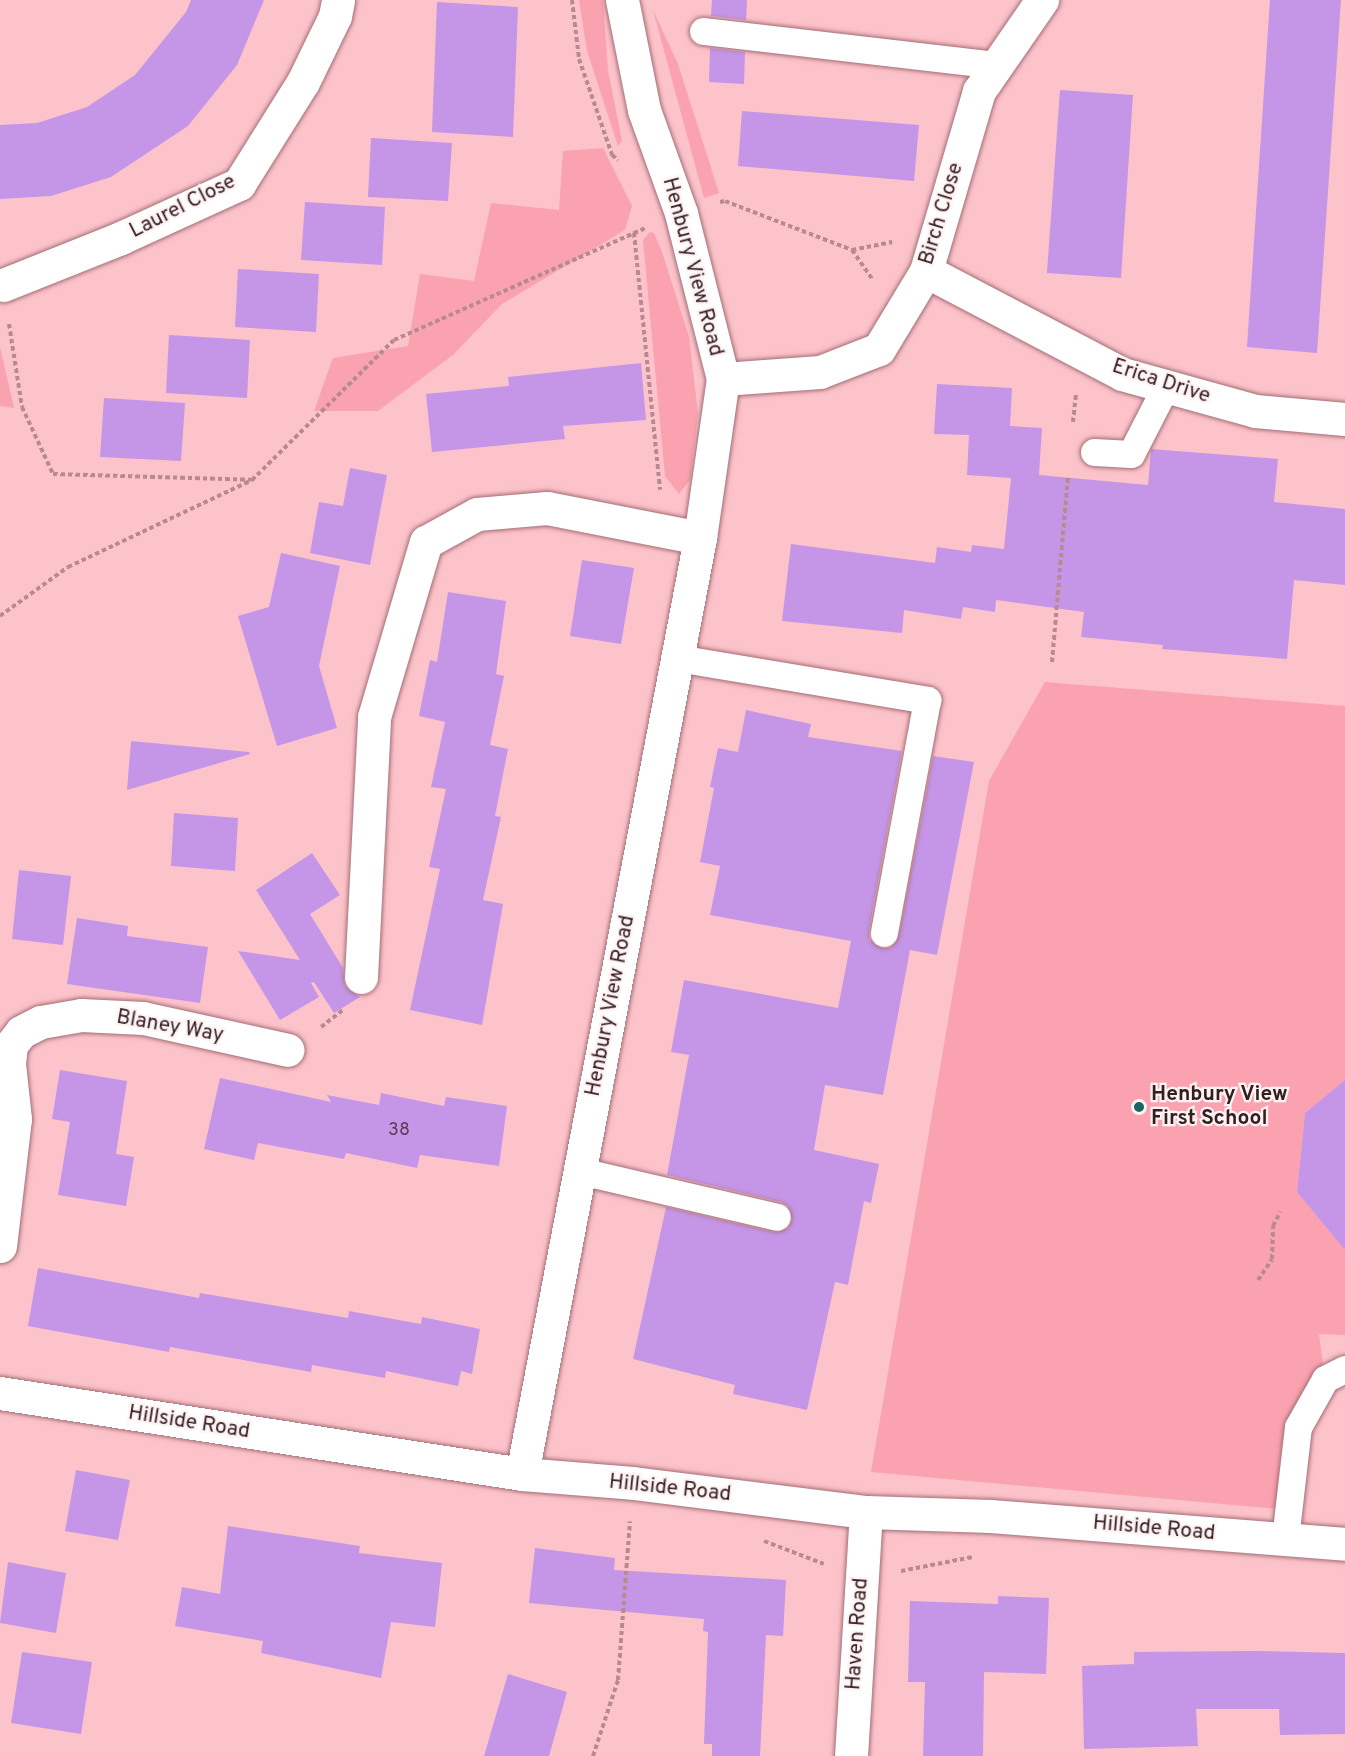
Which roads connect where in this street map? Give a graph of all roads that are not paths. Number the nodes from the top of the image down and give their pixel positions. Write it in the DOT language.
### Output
graph roads {
  1 [pos="338,0"];
  2 [pos="622,0"];
  3 [pos="1042,0"];
  4 [pos="703,31"];
  5 [pos="997,65"];
  6 [pos="926,271"];
  7 [pos="1,286"];
  8 [pos="723,379"];
  9 [pos="1166,386"];
  10 [pos="1345,419"];
  11 [pos="1094,452"];
  12 [pos="685,535"];
  13 [pos="677,657"];
  14 [pos="884,933"];
  15 [pos="362,977"];
  16 [pos="6,1039"];
  17 [pos="288,1050"];
  18 [pos="580,1171"];
  19 [pos="777,1217"];
  20 [pos="0,1246"];
  21 [pos="1345,1369"];
  22 [pos="0,1393"];
  23 [pos="522,1474"];
  24 [pos="866,1512"];
  25 [pos="1285,1539"];
  26 [pos="1345,1544"];
  27 [pos="851,1756"];
  1 -- 7 [label="street, Laurel Close"];
  2 -- 8 [label="street, Henbury View Road"];
  3 -- 5 [label="street, Birch Close"];
  4 -- 5 [label="lane"];
  5 -- 6 [label="street, Birch Close"];
  6 -- 8 [label="street, Birch Close"];
  6 -- 9 [label="street, Erica Drive"];
  8 -- 12 [label="street, Henbury View Road"];
  9 -- 10 [label="street, Erica Drive"];
  9 -- 11 [label="lane"];
  12 -- 13 [label="street, Henbury View Road"];
  12 -- 15 [label="street"];
  13 -- 14 [label="lane"];
  13 -- 18 [label="street, Henbury View Road"];
  16 -- 17 [label="street, Blaney Way"];
  16 -- 20 [label="street, Blaney Way"];
  18 -- 19 [label="lane"];
  18 -- 23 [label="street, Henbury View Road"];
  21 -- 25 [label="lane"];
  22 -- 23 [label="street, Hillside Road"];
  23 -- 24 [label="street, Hillside Road"];
  24 -- 25 [label="street, Hillside Road"];
  24 -- 27 [label="street, Haven Road"];
  25 -- 26 [label="street, Hillside Road"];
}
